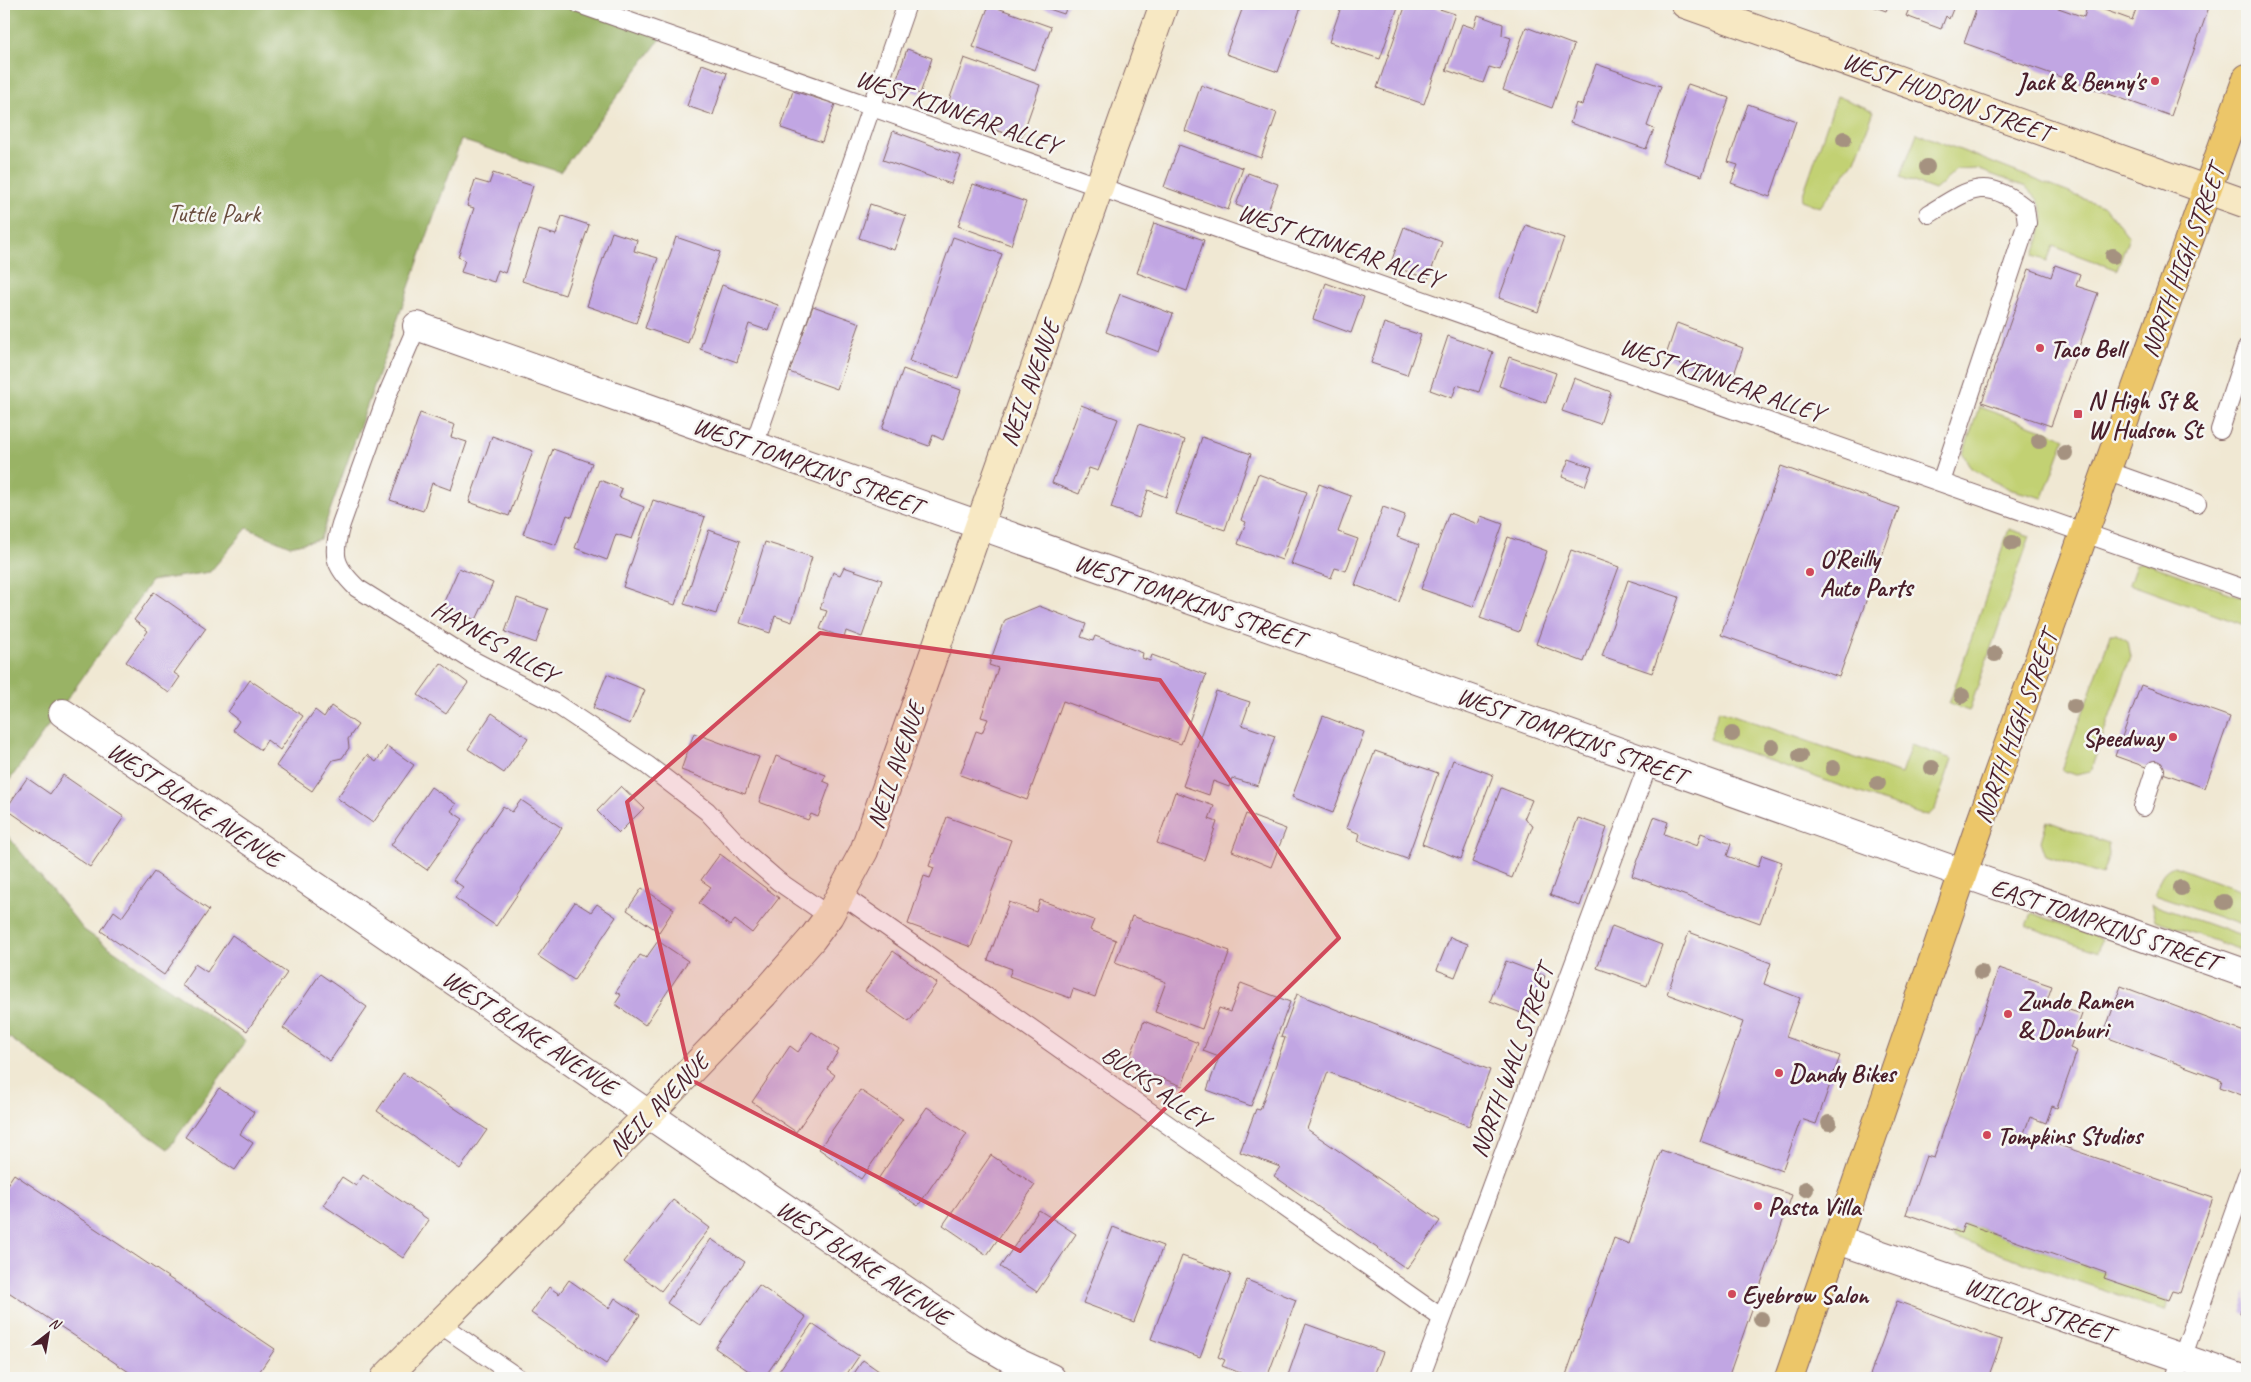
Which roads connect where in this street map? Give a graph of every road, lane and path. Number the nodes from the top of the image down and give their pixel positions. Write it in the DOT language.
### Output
graph roads {
  1 [pos="579,4"];
  2 [pos="907,4"];
  3 [pos="1164,4"];
  4 [pos="1685,4"];
  5 [pos="2247,78"];
  6 [pos="871,107"];
  7 [pos="1099,187"];
  8 [pos="2208,189"];
  9 [pos="2247,204"];
  10 [pos="1929,214"];
  11 [pos="417,326"];
  12 [pos="2247,348"];
  13 [pos="2247,374"];
  14 [pos="2232,394"];
  15 [pos="2220,430"];
  16 [pos="754,446"];
  17 [pos="2107,471"];
  18 [pos="1941,482"];
  19 [pos="2197,503"];
  20 [pos="979,526"];
  21 [pos="2086,533"];
  22 [pos="2247,590"];
  23 [pos="62,713"];
  24 [pos="1648,762"];
  25 [pos="2156,770"];
  26 [pos="2143,807"];
  27 [pos="1963,874"];
  28 [pos="835,906"];
  29 [pos="2247,974"];
  30 [pos="649,1114"];
  31 [pos="2247,1175"];
  32 [pos="1838,1240"];
  33 [pos="1442,1318"];
  34 [pos="440,1324"];
  35 [pos="2179,1368"];
  36 [pos="384,1378"];
  37 [pos="518,1378"];
  38 [pos="1051,1378"];
  39 [pos="1420,1378"];
  40 [pos="1789,1378"];
  41 [pos="2240,1378"];
  1 -- 6 [label="lane, WEST KINNEAR ALLEY"];
  2 -- 6 [label="lane"];
  3 -- 7 [label="street, NEIL AVENUE"];
  4 -- 8 [label="street, WEST HUDSON STREET"];
  5 -- 8 [label="main road, NORTH HIGH STREET"];
  6 -- 7 [label="lane, WEST KINNEAR ALLEY"];
  6 -- 16 [label="lane"];
  7 -- 18 [label="lane, WEST KINNEAR ALLEY"];
  7 -- 20 [label="street, NEIL AVENUE"];
  8 -- 9 [label="street, WEST HUDSON STREET"];
  8 -- 17 [label="main road, NORTH HIGH STREET"];
  10 -- 18 [label="lane"];
  11 -- 16 [label="street, WEST TOMPKINS STREET"];
  11 -- 28 [label="lane, HAYNES ALLEY"];
  12 -- 14 [label="lane"];
  13 -- 14 [label="lane"];
  14 -- 15 [label="lane"];
  16 -- 20 [label="street, WEST TOMPKINS STREET"];
  17 -- 19 [label="lane"];
  17 -- 21 [label="main road, NORTH HIGH STREET"];
  18 -- 21 [label="lane, WEST KINNEAR ALLEY"];
  20 -- 24 [label="street, WEST TOMPKINS STREET"];
  20 -- 28 [label="street, NEIL AVENUE"];
  21 -- 22 [label="lane, WEST KINNEAR ALLEY"];
  21 -- 27 [label="main road, NORTH HIGH STREET"];
  23 -- 30 [label="street, WEST BLAKE AVENUE"];
  24 -- 27 [label="street, WEST TOMPKINS STREET"];
  24 -- 33 [label="lane, NORTH WALL STREET"];
  25 -- 26 [label="lane"];
  27 -- 29 [label="street, EAST TOMPKINS STREET"];
  27 -- 32 [label="main road, NORTH HIGH STREET"];
  28 -- 30 [label="street, NEIL AVENUE"];
  28 -- 33 [label="lane, BUCKS ALLEY"];
  30 -- 34 [label="street, NEIL AVENUE"];
  30 -- 38 [label="street, WEST BLAKE AVENUE"];
  31 -- 35 [label="lane"];
  32 -- 35 [label="street, WILCOX STREET"];
  32 -- 40 [label="main road, NORTH HIGH STREET"];
  33 -- 39 [label="lane, NORTH WALL STREET"];
  34 -- 36 [label="street, NEIL AVENUE"];
  34 -- 37 [label="lane"];
  35 -- 41 [label="street, WILCOX STREET"];
}
